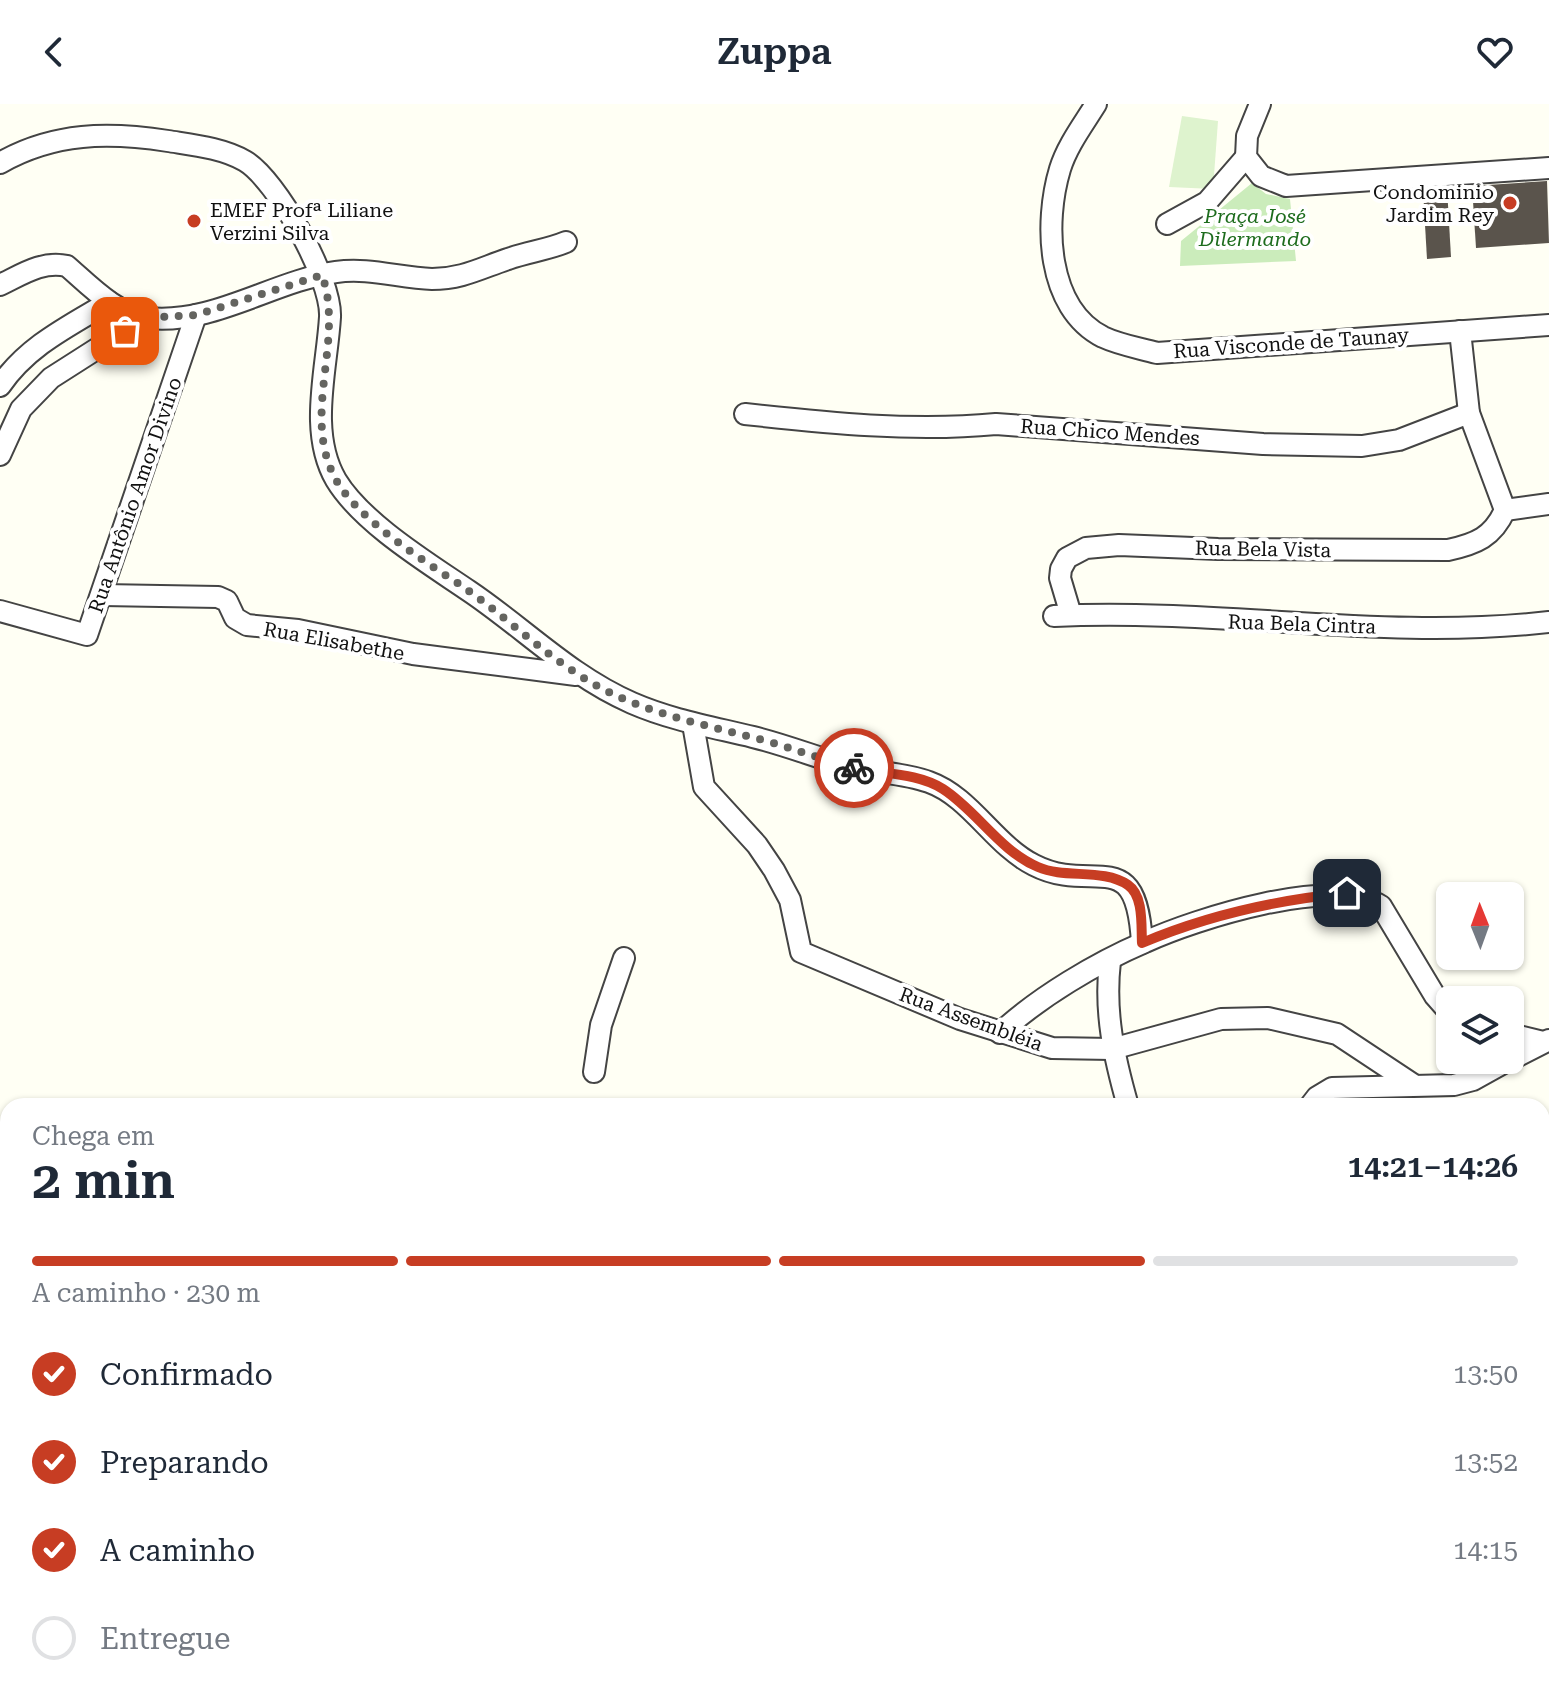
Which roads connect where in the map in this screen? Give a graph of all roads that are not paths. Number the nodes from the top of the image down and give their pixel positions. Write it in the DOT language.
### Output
graph roads {
  1 [pos="1096,104"];
  2 [pos="1260,104"];
  3 [pos="1246,157"];
  4 [pos="0,163"];
  5 [pos="1549,168"];
  6 [pos="1167,224"];
  7 [pos="566,242"];
  8 [pos="322,275"];
  9 [pos="0,285"];
  10 [pos="109,302"];
  11 [pos="196,315"];
  12 [pos="145,318"];
  13 [pos="1549,325"];
  14 [pos="1460,331"];
  15 [pos="0,386"];
  16 [pos="1469,413"];
  17 [pos="745,414"];
  18 [pos="0,455"];
  19 [pos="1549,504"];
  20 [pos="1505,510"];
  21 [pos="103,595"];
  22 [pos="0,611"];
  23 [pos="1062,616"];
  24 [pos="1549,622"];
  25 [pos="579,675"];
  26 [pos="693,724"];
  27 [pos="1142,943"];
  28 [pos="624,958"];
  29 [pos="1110,961"];
  30 [pos="1436,997"];
  31 [pos="1000,1033"];
  32 [pos="1524,1037"];
  33 [pos="1546,1041"];
  34 [pos="1112,1049"];
  35 [pos="1524,1053"];
  36 [pos="594,1072"];
  37 [pos="1484,1074"];
  38 [pos="1414,1085"];
  39 [pos="1126,1098"];
  40 [pos="1316,1098"];
  1 -- 14 [label="street, Rua Visconde de Taunay"];
  2 -- 3 [label="street"];
  3 -- 5 [label="street"];
  3 -- 6 [label="street"];
  4 -- 8 [label="street"];
  7 -- 8 [label="street"];
  8 -- 11 [label="street"];
  8 -- 25 [label="street"];
  9 -- 10 [label="street"];
  10 -- 12 [label="street"];
  10 -- 15 [label="street"];
  11 -- 12 [label="street"];
  11 -- 21 [label="street, Rua Antônio Amor Divino"];
  12 -- 18 [label="street"];
  13 -- 14 [label="street, Rua Visconde de Taunay"];
  14 -- 16 [label="street"];
  16 -- 17 [label="street, Rua Chico Mendes"];
  16 -- 20 [label="street"];
  19 -- 20 [label="street"];
  20 -- 23 [label="street, Rua Bela Vista"];
  21 -- 22 [label="street, Rua Antônio Amor Divino"];
  21 -- 25 [label="street, Rua Elisabethe"];
  23 -- 24 [label="street, Rua Bela Cintra"];
  25 -- 26 [label="street"];
  26 -- 27 [label="street"];
  26 -- 31 [label="street, Rua Assembléia"];
  27 -- 29 [label="street"];
  27 -- 30 [label="street"];
  28 -- 36 [label="street"];
  29 -- 31 [label="street"];
  29 -- 34 [label="street"];
  31 -- 34 [label="street, Rua Assembléia"];
  32 -- 33 [label="street"];
  33 -- 35 [label="street"];
  34 -- 38 [label="street, Rua Assembléia"];
  34 -- 39 [label="street"];
  37 -- 38 [label="street"];
  38 -- 40 [label="street"];
}
